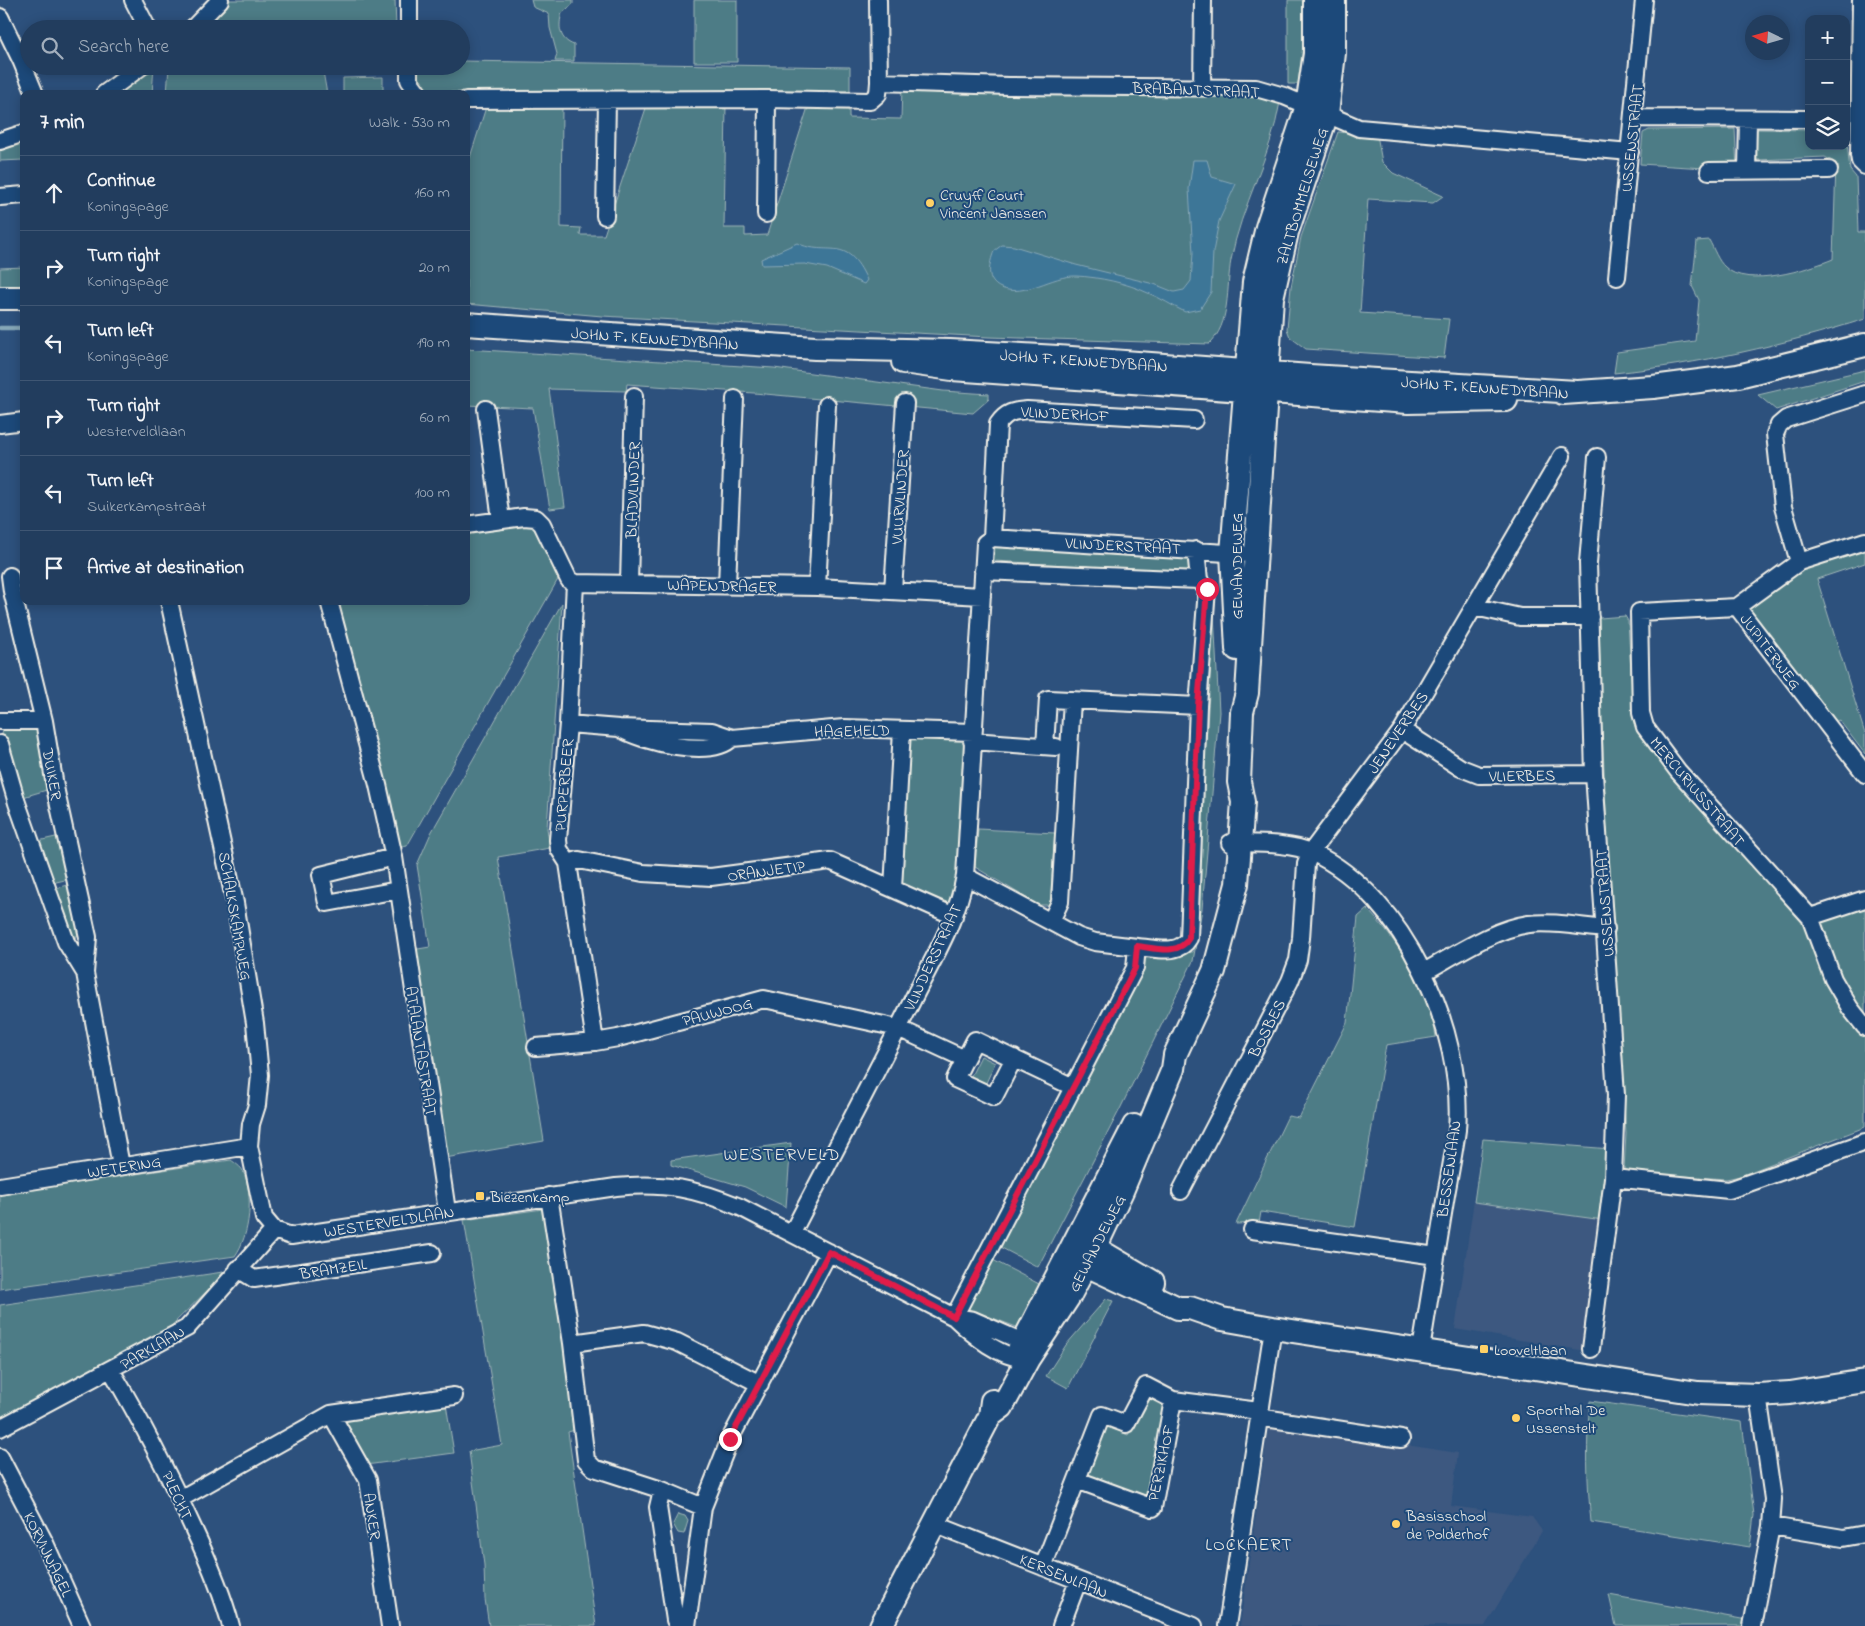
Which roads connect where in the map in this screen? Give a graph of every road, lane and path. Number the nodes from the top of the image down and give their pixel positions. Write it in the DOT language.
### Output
graph roads {
  1 [pos="132,0"];
  2 [pos="220,0"];
  3 [pos="409,0"];
  4 [pos="878,0"];
  5 [pos="1203,0"];
  6 [pos="1315,0"];
  7 [pos="1334,0"];
  8 [pos="1644,0"];
  9 [pos="1862,2"];
  10 [pos="0,17"];
  11 [pos="143,20"];
  12 [pos="201,20"];
  13 [pos="409,20"];
  14 [pos="20,56"];
  15 [pos="28,75"];
  16 [pos="130,75"];
  17 [pos="409,75"];
  18 [pos="879,82"];
  19 [pos="1202,87"];
  20 [pos="33,90"];
  21 [pos="109,90"];
  22 [pos="416,90"];
  23 [pos="767,99"];
  24 [pos="470,100"];
  25 [pos="607,100"];
  26 [pos="1317,110"];
  27 [pos="1634,118"];
  28 [pos="1748,119"];
  29 [pos="1805,119"];
  30 [pos="1853,120"];
  31 [pos="20,134"];
  32 [pos="0,141"];
  33 [pos="1630,152"];
  34 [pos="1865,166"];
  35 [pos="1829,170"];
  36 [pos="1709,171"];
  37 [pos="1747,171"];
  38 [pos="20,195"];
  39 [pos="0,197"];
  40 [pos="766,214"];
  41 [pos="605,216"];
  42 [pos="1617,277"];
  43 [pos="0,298"];
  44 [pos="20,298"];
  45 [pos="470,324"];
  46 [pos="494,327"];
  47 [pos="470,328"];
  48 [pos="1865,345"];
  49 [pos="1256,381"];
  50 [pos="1865,394"];
  51 [pos="634,396"];
  52 [pos="735,399"];
  53 [pos="905,403"];
  54 [pos="827,406"];
  55 [pos="486,409"];
  56 [pos="1194,420"];
  57 [pos="20,422"];
  58 [pos="0,424"];
  59 [pos="1562,456"];
  60 [pos="1597,457"];
  61 [pos="501,520"];
  62 [pos="470,524"];
  63 [pos="992,538"];
  64 [pos="1865,541"];
  65 [pos="1196,550"];
  66 [pos="1232,553"];
  67 [pos="1254,555"];
  68 [pos="1799,562"];
  69 [pos="983,571"];
  70 [pos="11,576"];
  71 [pos="1199,580"];
  72 [pos="576,583"];
  73 [pos="629,583"];
  74 [pos="727,584"];
  75 [pos="817,587"];
  76 [pos="893,591"];
  77 [pos="982,596"];
  78 [pos="170,605"];
  79 [pos="330,605"];
  80 [pos="1475,607"];
  81 [pos="1738,607"];
  82 [pos="1639,612"];
  83 [pos="1590,617"];
  84 [pos="1072,700"];
  85 [pos="1198,706"];
  86 [pos="1242,712"];
  87 [pos="0,721"];
  88 [pos="44,721"];
  89 [pos="568,724"];
  90 [pos="902,730"];
  91 [pos="1402,730"];
  92 [pos="973,736"];
  93 [pos="0,744"];
  94 [pos="1045,746"];
  95 [pos="1068,748"];
  96 [pos="1594,774"];
  97 [pos="1865,774"];
  98 [pos="1235,843"];
  99 [pos="1311,852"];
  100 [pos="394,857"];
  101 [pos="568,863"];
  102 [pos="965,876"];
  103 [pos="892,888"];
  104 [pos="398,890"];
  105 [pos="1865,899"];
  106 [pos="954,916"];
  107 [pos="1810,917"];
  108 [pos="1051,921"];
  109 [pos="1606,929"];
  110 [pos="1137,946"];
  111 [pos="1424,972"];
  112 [pos="85,973"];
  113 [pos="1865,1027"];
  114 [pos="898,1028"];
  115 [pos="595,1042"];
  116 [pos="536,1047"];
  117 [pos="1014,1058"];
  118 [pos="965,1059"];
  119 [pos="1073,1087"];
  120 [pos="1865,1142"];
  121 [pos="249,1146"];
  122 [pos="121,1166"];
  123 [pos="1613,1178"];
  124 [pos="0,1186"];
  125 [pos="1182,1191"];
  126 [pos="549,1196"];
  127 [pos="447,1211"];
  128 [pos="274,1230"];
  129 [pos="1252,1230"];
  130 [pos="792,1233"];
  131 [pos="829,1252"];
  132 [pos="432,1253"];
  133 [pos="1085,1254"];
  134 [pos="1436,1256"];
  135 [pos="238,1269"];
  136 [pos="954,1317"];
  137 [pos="1273,1328"];
  138 [pos="572,1343"];
  139 [pos="1591,1349"];
  140 [pos="1421,1350"];
  141 [pos="1022,1354"];
  142 [pos="111,1370"];
  143 [pos="1865,1381"];
  144 [pos="760,1384"];
  145 [pos="454,1396"];
  146 [pos="1758,1396"];
  147 [pos="1173,1400"];
  148 [pos="331,1414"];
  149 [pos="1258,1414"];
  150 [pos="0,1428"];
  151 [pos="1401,1439"];
  152 [pos="0,1457"];
  153 [pos="1077,1480"];
  154 [pos="662,1490"];
  155 [pos="180,1499"];
  156 [pos="703,1507"];
  157 [pos="934,1524"];
  158 [pos="1771,1526"];
  159 [pos="1865,1534"];
  160 [pos="1043,1567"];
  161 [pos="1078,1581"];
  162 [pos="82,1626"];
  163 [pos="231,1626"];
  164 [pos="390,1626"];
  165 [pos="678,1626"];
  166 [pos="687,1626"];
  167 [pos="881,1626"];
  168 [pos="1061,1626"];
  169 [pos="1194,1626"];
  170 [pos="1227,1626"];
  171 [pos="1752,1626"];
  1 -- 11 [label="street"];
  2 -- 12 [label="street"];
  3 -- 13 [label="street"];
  4 -- 18 [label="street"];
  5 -- 19 [label="street"];
  6 -- 26 [label="street, ZALTBOMMELSEWEG"];
  7 -- 26 [label="street, ZALTBOMMELSEWEG"];
  8 -- 27 [label="street, USSENSTRAAT"];
  9 -- 30 [label="street"];
  10 -- 14 [label="street"];
  15 -- 20 [label="street"];
  16 -- 21 [label="street"];
  17 -- 22 [label="street"];
  18 -- 19 [label="street, BRABANTSTRAAT"];
  18 -- 23 [label="street"];
  19 -- 26 [label="street, BRABANTSTRAAT"];
  23 -- 25 [label="street"];
  23 -- 40 [label="street"];
  24 -- 25 [label="street"];
  25 -- 41 [label="street"];
  26 -- 33 [label="street, BRABANTSTRAAT"];
  26 -- 49 [label="street, ZALTBOMMELSEWEG"];
  27 -- 28 [label="street"];
  27 -- 33 [label="street, USSENSTRAAT"];
  28 -- 29 [label="street"];
  28 -- 37 [label="street"];
  30 -- 34 [label="street"];
  31 -- 32 [label="street"];
  33 -- 42 [label="street, USSENSTRAAT"];
  35 -- 37 [label="street"];
  36 -- 37 [label="street"];
  38 -- 39 [label="street"];
  43 -- 44 [label="street"];
  45 -- 46 [label="street, JOHN F. KENNEDYBAAN"];
  46 -- 47 [label="street, JOHN F. KENNEDYBAAN"];
  46 -- 49 [label="street, JOHN F. KENNEDYBAAN"];
  48 -- 49 [label="street, JOHN F. KENNEDYBAAN"];
  49 -- 66 [label="street, GEWANDEWEG"];
  49 -- 67 [label="street, GEWANDEWEG"];
  50 -- 68 [label="street"];
  51 -- 73 [label="street, BLADVLINDER"];
  52 -- 74 [label="street"];
  53 -- 76 [label="street, VUURVLINDER"];
  54 -- 75 [label="street"];
  55 -- 61 [label="street"];
  56 -- 63 [label="street, VLINDERHOF"];
  57 -- 58 [label="street"];
  59 -- 80 [label="street, JENEVERBES"];
  60 -- 83 [label="street, USSENSTRAAT"];
  61 -- 62 [label="street"];
  61 -- 72 [label="street"];
  63 -- 65 [label="street, VLINDERSTRAAT"];
  63 -- 69 [label="street, VLINDERHOF"];
  64 -- 68 [label="street"];
  65 -- 66 [label="street, VLINDERSTRAAT"];
  65 -- 71 [label="street"];
  66 -- 67 [label="street, VLINDERSTRAAT"];
  66 -- 86 [label="street, GEWANDEWEG"];
  67 -- 86 [label="street, GEWANDEWEG"];
  68 -- 81 [label="street"];
  69 -- 71 [label="street, VLINDERSTRAAT"];
  69 -- 77 [label="street, VLINDERHOF"];
  70 -- 88 [label="street, DUIKER"];
  71 -- 85 [label="street"];
  72 -- 73 [label="street, WAPENDRAGER"];
  72 -- 89 [label="street, PURPERBEER"];
  73 -- 74 [label="street, WAPENDRAGER"];
  74 -- 75 [label="street, WAPENDRAGER"];
  75 -- 76 [label="street, WAPENDRAGER"];
  76 -- 77 [label="street, WAPENDRAGER"];
  77 -- 92 [label="street, VLINDERSTRAAT"];
  78 -- 121 [label="street, SCHALKSKAMPWEG"];
  79 -- 100 [label="street, ATALANTASTRAAT"];
  80 -- 83 [label="street"];
  80 -- 91 [label="street, JENEVERBES"];
  81 -- 82 [label="street, JUPITERWEG"];
  81 -- 97 [label="street, JUPITERWEG"];
  82 -- 107 [label="street, MERCURIUSSTRAAT"];
  83 -- 96 [label="street, USSENSTRAAT"];
  84 -- 85 [label="street"];
  84 -- 94 [label="street"];
  84 -- 95 [label="street"];
  85 -- 110 [label="street"];
  86 -- 98 [label="street, GEWANDEWEG"];
  87 -- 88 [label="street"];
  88 -- 112 [label="street, DUIKER"];
  89 -- 90 [label="street, HAGEHELD"];
  89 -- 101 [label="street, PURPERBEER"];
  90 -- 92 [label="street, HAGEHELD"];
  90 -- 103 [label="street"];
  91 -- 96 [label="street, VLIERBES"];
  91 -- 99 [label="street, JENEVERBES"];
  92 -- 94 [label="street, HAGEHELD"];
  92 -- 102 [label="street, VLINDERSTRAAT"];
  93 -- 112 [label="street, DUIKER"];
  94 -- 95 [label="street, HAGEHELD"];
  95 -- 108 [label="street"];
  96 -- 109 [label="street, USSENSTRAAT"];
  98 -- 99 [label="street, BESSENLAAN"];
  98 -- 133 [label="street, GEWANDEWEG"];
  99 -- 111 [label="street, BESSENLAAN"];
  99 -- 125 [label="street, BOSBES"];
  100 -- 104 [label="street, ATALANTASTRAAT"];
  100 -- 104 [label="street"];
  101 -- 103 [label="street, ORANJETIP"];
  101 -- 115 [label="street, PURPERBEER"];
  102 -- 106 [label="street, VLINDERSTRAAT"];
  102 -- 108 [label="street"];
  103 -- 106 [label="street, ORANJETIP"];
  104 -- 127 [label="street, ATALANTASTRAAT"];
  105 -- 107 [label="street"];
  106 -- 114 [label="street, VLINDERSTRAAT"];
  107 -- 113 [label="street, MERCURIUSSTRAAT"];
  108 -- 110 [label="street"];
  109 -- 111 [label="street"];
  109 -- 123 [label="street, USSENSTRAAT"];
  110 -- 119 [label="street"];
  111 -- 134 [label="street, BESSENLAAN"];
  112 -- 122 [label="street, DUIKER"];
  114 -- 115 [label="street, PAUWOOG"];
  114 -- 118 [label="street, PAUWOOG"];
  114 -- 130 [label="street, VLINDERSTRAAT"];
  115 -- 116 [label="street, PAUWOOG"];
  117 -- 118 [label="street"];
  117 -- 118 [label="street"];
  117 -- 119 [label="street"];
  119 -- 136 [label="street"];
  120 -- 123 [label="street"];
  121 -- 122 [label="street, WETERING"];
  121 -- 128 [label="street, SCHALKSKAMPWEG"];
  122 -- 124 [label="street, WETERING"];
  123 -- 139 [label="street, USSENSTRAAT"];
  126 -- 127 [label="street, WESTERVELDLAAN"];
  126 -- 130 [label="street, WESTERVELDLAAN"];
  126 -- 138 [label="street"];
  127 -- 128 [label="street, WESTERVELDLAAN"];
  128 -- 135 [label="street, PARKLAAN"];
  129 -- 134 [label="street"];
  130 -- 131 [label="street, WESTERVELDLAAN"];
  131 -- 136 [label="street, WESTERVELDLAAN"];
  131 -- 144 [label="street"];
  132 -- 135 [label="street, BRAMZEIL"];
  133 -- 137 [label="street"];
  133 -- 141 [label="street, GEWANDEWEG"];
  134 -- 140 [label="street, BESSENLAAN"];
  135 -- 142 [label="street, PARKLAAN"];
  136 -- 141 [label="street, WESTERVELDLAAN"];
  137 -- 140 [label="street"];
  137 -- 149 [label="street"];
  138 -- 144 [label="street"];
  138 -- 154 [label="street"];
  140 -- 146 [label="street"];
  141 -- 157 [label="street, GEWANDEWEG"];
  142 -- 150 [label="street, PARKLAAN"];
  142 -- 155 [label="street, PLECHT"];
  143 -- 146 [label="street"];
  144 -- 156 [label="street"];
  145 -- 148 [label="street"];
  146 -- 158 [label="street"];
  147 -- 149 [label="street"];
  147 -- 153 [label="street"];
  147 -- 153 [label="street, PERZIKHOF"];
  148 -- 155 [label="street"];
  148 -- 164 [label="street, ANKER"];
  149 -- 151 [label="street"];
  149 -- 170 [label="street"];
  152 -- 162 [label="street, KORVIJNAGEL"];
  153 -- 160 [label="street"];
  154 -- 156 [label="street"];
  154 -- 165 [label="street"];
  155 -- 163 [label="street, PLECHT"];
  156 -- 166 [label="street"];
  157 -- 160 [label="street, KERSENLAAN"];
  157 -- 167 [label="street, GEWANDEWEG"];
  158 -- 159 [label="street"];
  158 -- 171 [label="street"];
  160 -- 161 [label="street, KERSENLAAN"];
  161 -- 168 [label="street"];
  161 -- 169 [label="street, KERSENLAAN"];
}
